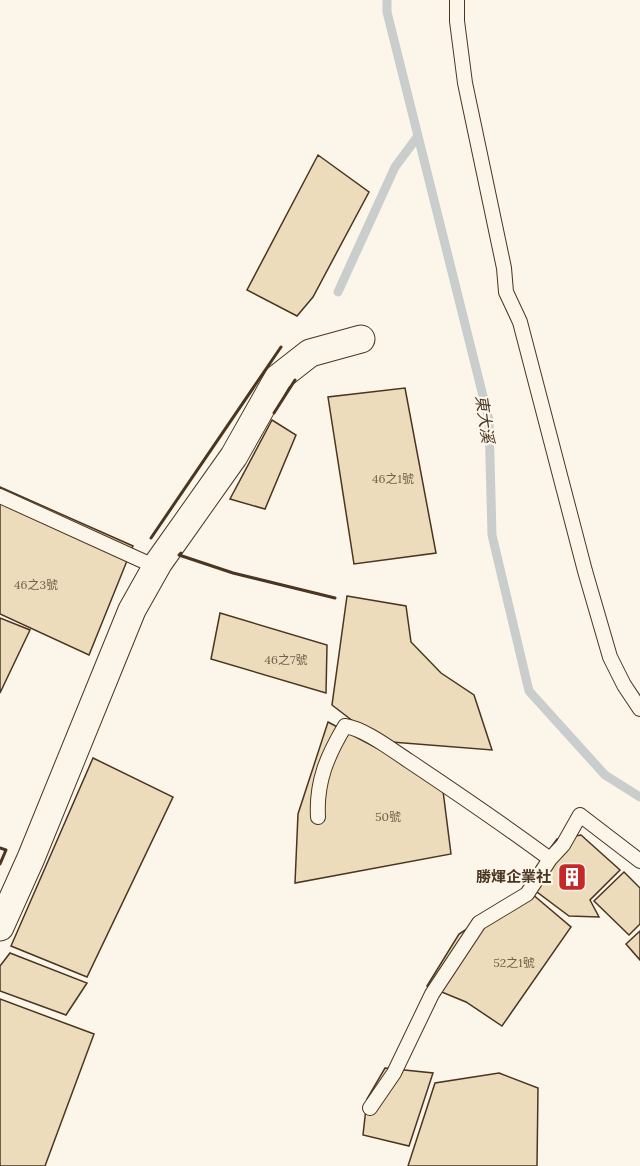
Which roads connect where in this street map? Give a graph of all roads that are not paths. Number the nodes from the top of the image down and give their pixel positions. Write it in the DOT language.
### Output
graph roads {
  1 [pos="457,0"];
  2 [pos="361,339"];
  3 [pos="0,496"];
  4 [pos="156,567"];
  5 [pos="640,709"];
  6 [pos="318,817"];
  7 [pos="550,859"];
  8 [pos="640,861"];
  9 [pos="0,927"];
  10 [pos="370,1108"];
  1 -- 5 [label="lane"];
  2 -- 4 [label="street"];
  3 -- 4 [label="lane"];
  4 -- 9 [label="street"];
  6 -- 7 [label="lane"];
  7 -- 8 [label="lane"];
  7 -- 10 [label="lane"];
}
